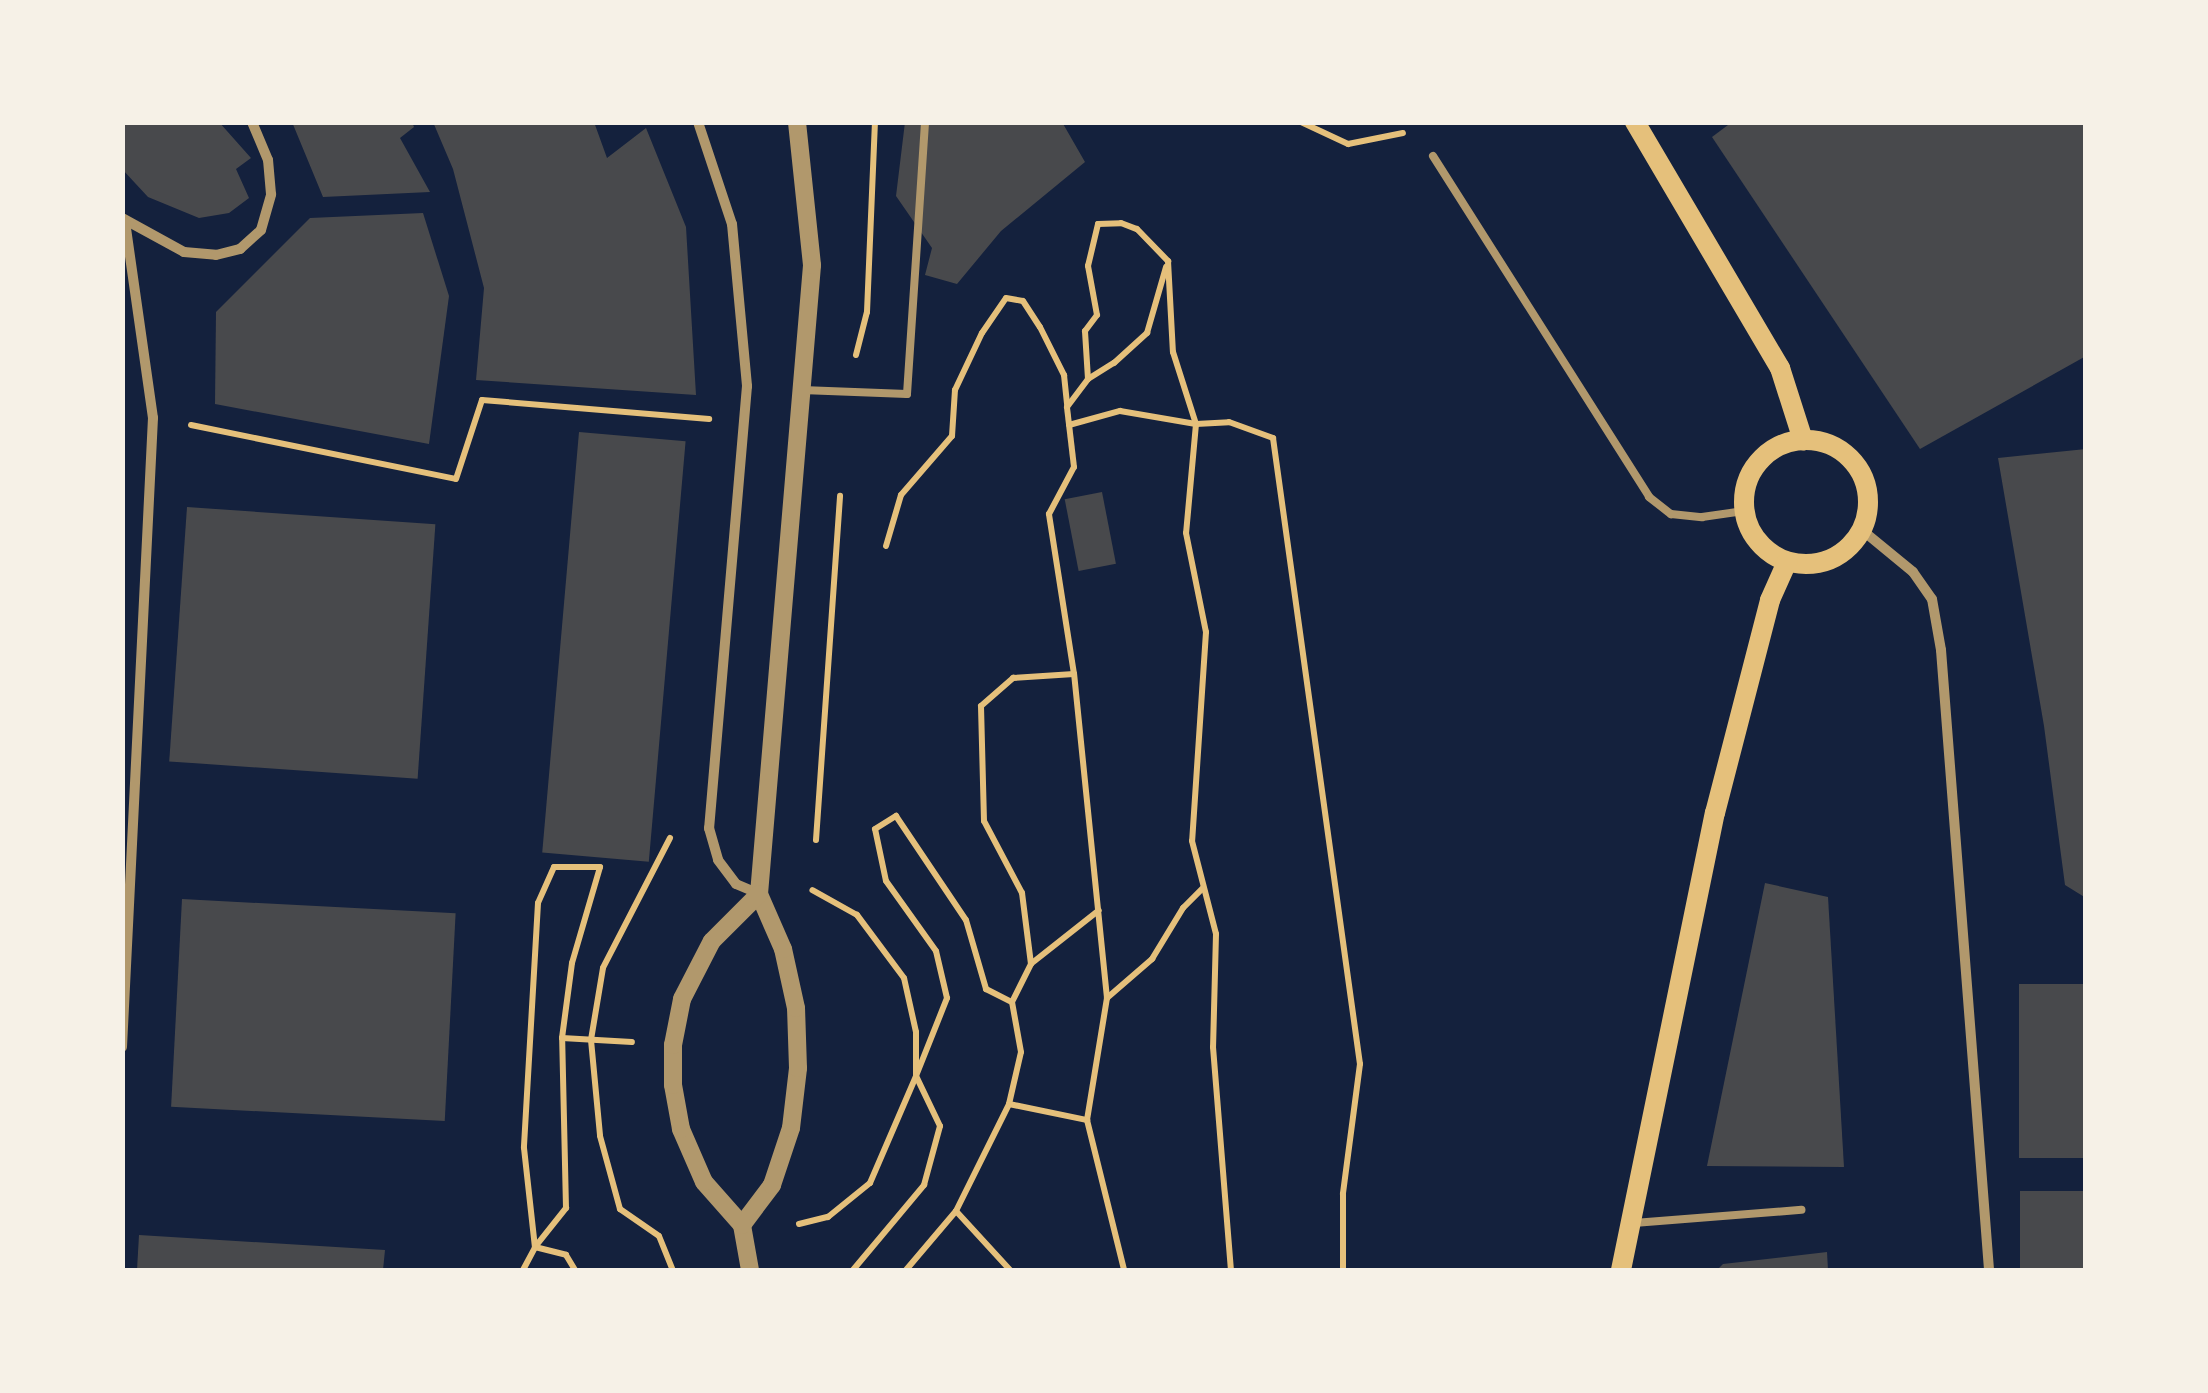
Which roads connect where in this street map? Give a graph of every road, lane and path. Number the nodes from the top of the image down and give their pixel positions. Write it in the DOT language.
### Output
graph roads {
  1 [pos="252,122"];
  2 [pos="698,122"];
  3 [pos="797,122"];
  4 [pos="875,122"];
  5 [pos="925,122"];
  6 [pos="1302,122"];
  7 [pos="1635,122"];
  8 [pos="1433,156"];
  9 [pos="124,220"];
  10 [pos="1168,261"];
  11 [pos="1088,378"];
  12 [pos="802,390"];
  13 [pos="847,394"];
  14 [pos="1067,407"];
  15 [pos="745,422"];
  16 [pos="1196,424"];
  17 [pos="1069,425"];
  18 [pos="218,431"];
  19 [pos="1803,440"];
  20 [pos="840,491"];
  21 [pos="1744,511"];
  22 [pos="1862,530"];
  23 [pos="886,546"];
  24 [pos="1787,562"];
  25 [pos="1074,674"];
  26 [pos="670,838"];
  27 [pos="816,840"];
  28 [pos="1204,887"];
  29 [pos="812,890"];
  30 [pos="759,894"];
  31 [pos="1099,910"];
  32 [pos="1031,964"];
  33 [pos="1107,998"];
  34 [pos="1012,1002"];
  35 [pos="562,1038"];
  36 [pos="592,1040"];
  37 [pos="673,1045"];
  38 [pos="122,1047"];
  39 [pos="916,1076"];
  40 [pos="1008,1104"];
  41 [pos="1087,1120"];
  42 [pos="956,1210"];
  43 [pos="1802,1210"];
  44 [pos="742,1224"];
  45 [pos="1630,1224"];
  46 [pos="792,1226"];
  47 [pos="536,1247"];
  48 [pos="523,1270"];
  49 [pos="575,1270"];
  50 [pos="674,1270"];
  51 [pos="750,1270"];
  52 [pos="853,1270"];
  53 [pos="906,1270"];
  54 [pos="1010,1270"];
  55 [pos="1124,1270"];
  56 [pos="1230,1270"];
  57 [pos="1343,1270"];
  58 [pos="1621,1270"];
  59 [pos="1989,1270"];
  1 -- 9 [label="street"];
  2 -- 15 [label="street"];
  3 -- 12 [label="street"];
  4 -- 13 [label="path"];
  5 -- 13 [label="lane"];
  6 -- 8 [label="path"];
  7 -- 19 [label="main road"];
  8 -- 21 [label="lane"];
  9 -- 38 [label="street"];
  10 -- 11 [label="path"];
  10 -- 11 [label="path"];
  10 -- 16 [label="path"];
  11 -- 14 [label="path"];
  12 -- 13 [label="lane"];
  12 -- 30 [label="street"];
  14 -- 17 [label="path"];
  14 -- 23 [label="path"];
  15 -- 18 [label="path"];
  15 -- 30 [label="street"];
  16 -- 17 [label="path"];
  16 -- 28 [label="path"];
  16 -- 57 [label="path"];
  17 -- 25 [label="path"];
  19 -- 21 [label="main road"];
  19 -- 22 [label="main road"];
  20 -- 27 [label="path"];
  21 -- 24 [label="main road"];
  22 -- 24 [label="main road"];
  22 -- 59 [label="street"];
  24 -- 45 [label="main road"];
  25 -- 31 [label="path"];
  25 -- 32 [label="path"];
  26 -- 36 [label="path"];
  28 -- 33 [label="path"];
  28 -- 56 [label="path"];
  29 -- 39 [label="path"];
  30 -- 37 [label="street"];
  30 -- 44 [label="street"];
  31 -- 32 [label="path"];
  31 -- 33 [label="path"];
  32 -- 34 [label="path"];
  33 -- 41 [label="path"];
  34 -- 39 [label="path"];
  34 -- 40 [label="path"];
  35 -- 36 [label="path"];
  35 -- 47 [label="path"];
  35 -- 47 [label="path"];
  36 -- 37 [label="path"];
  36 -- 50 [label="path"];
  37 -- 44 [label="street"];
  39 -- 46 [label="path"];
  39 -- 52 [label="path"];
  40 -- 41 [label="path"];
  40 -- 42 [label="path"];
  41 -- 55 [label="path"];
  42 -- 53 [label="path"];
  42 -- 54 [label="path"];
  43 -- 45 [label="lane"];
  44 -- 51 [label="street"];
  45 -- 58 [label="main road"];
  47 -- 48 [label="path"];
  47 -- 49 [label="path"];
}
